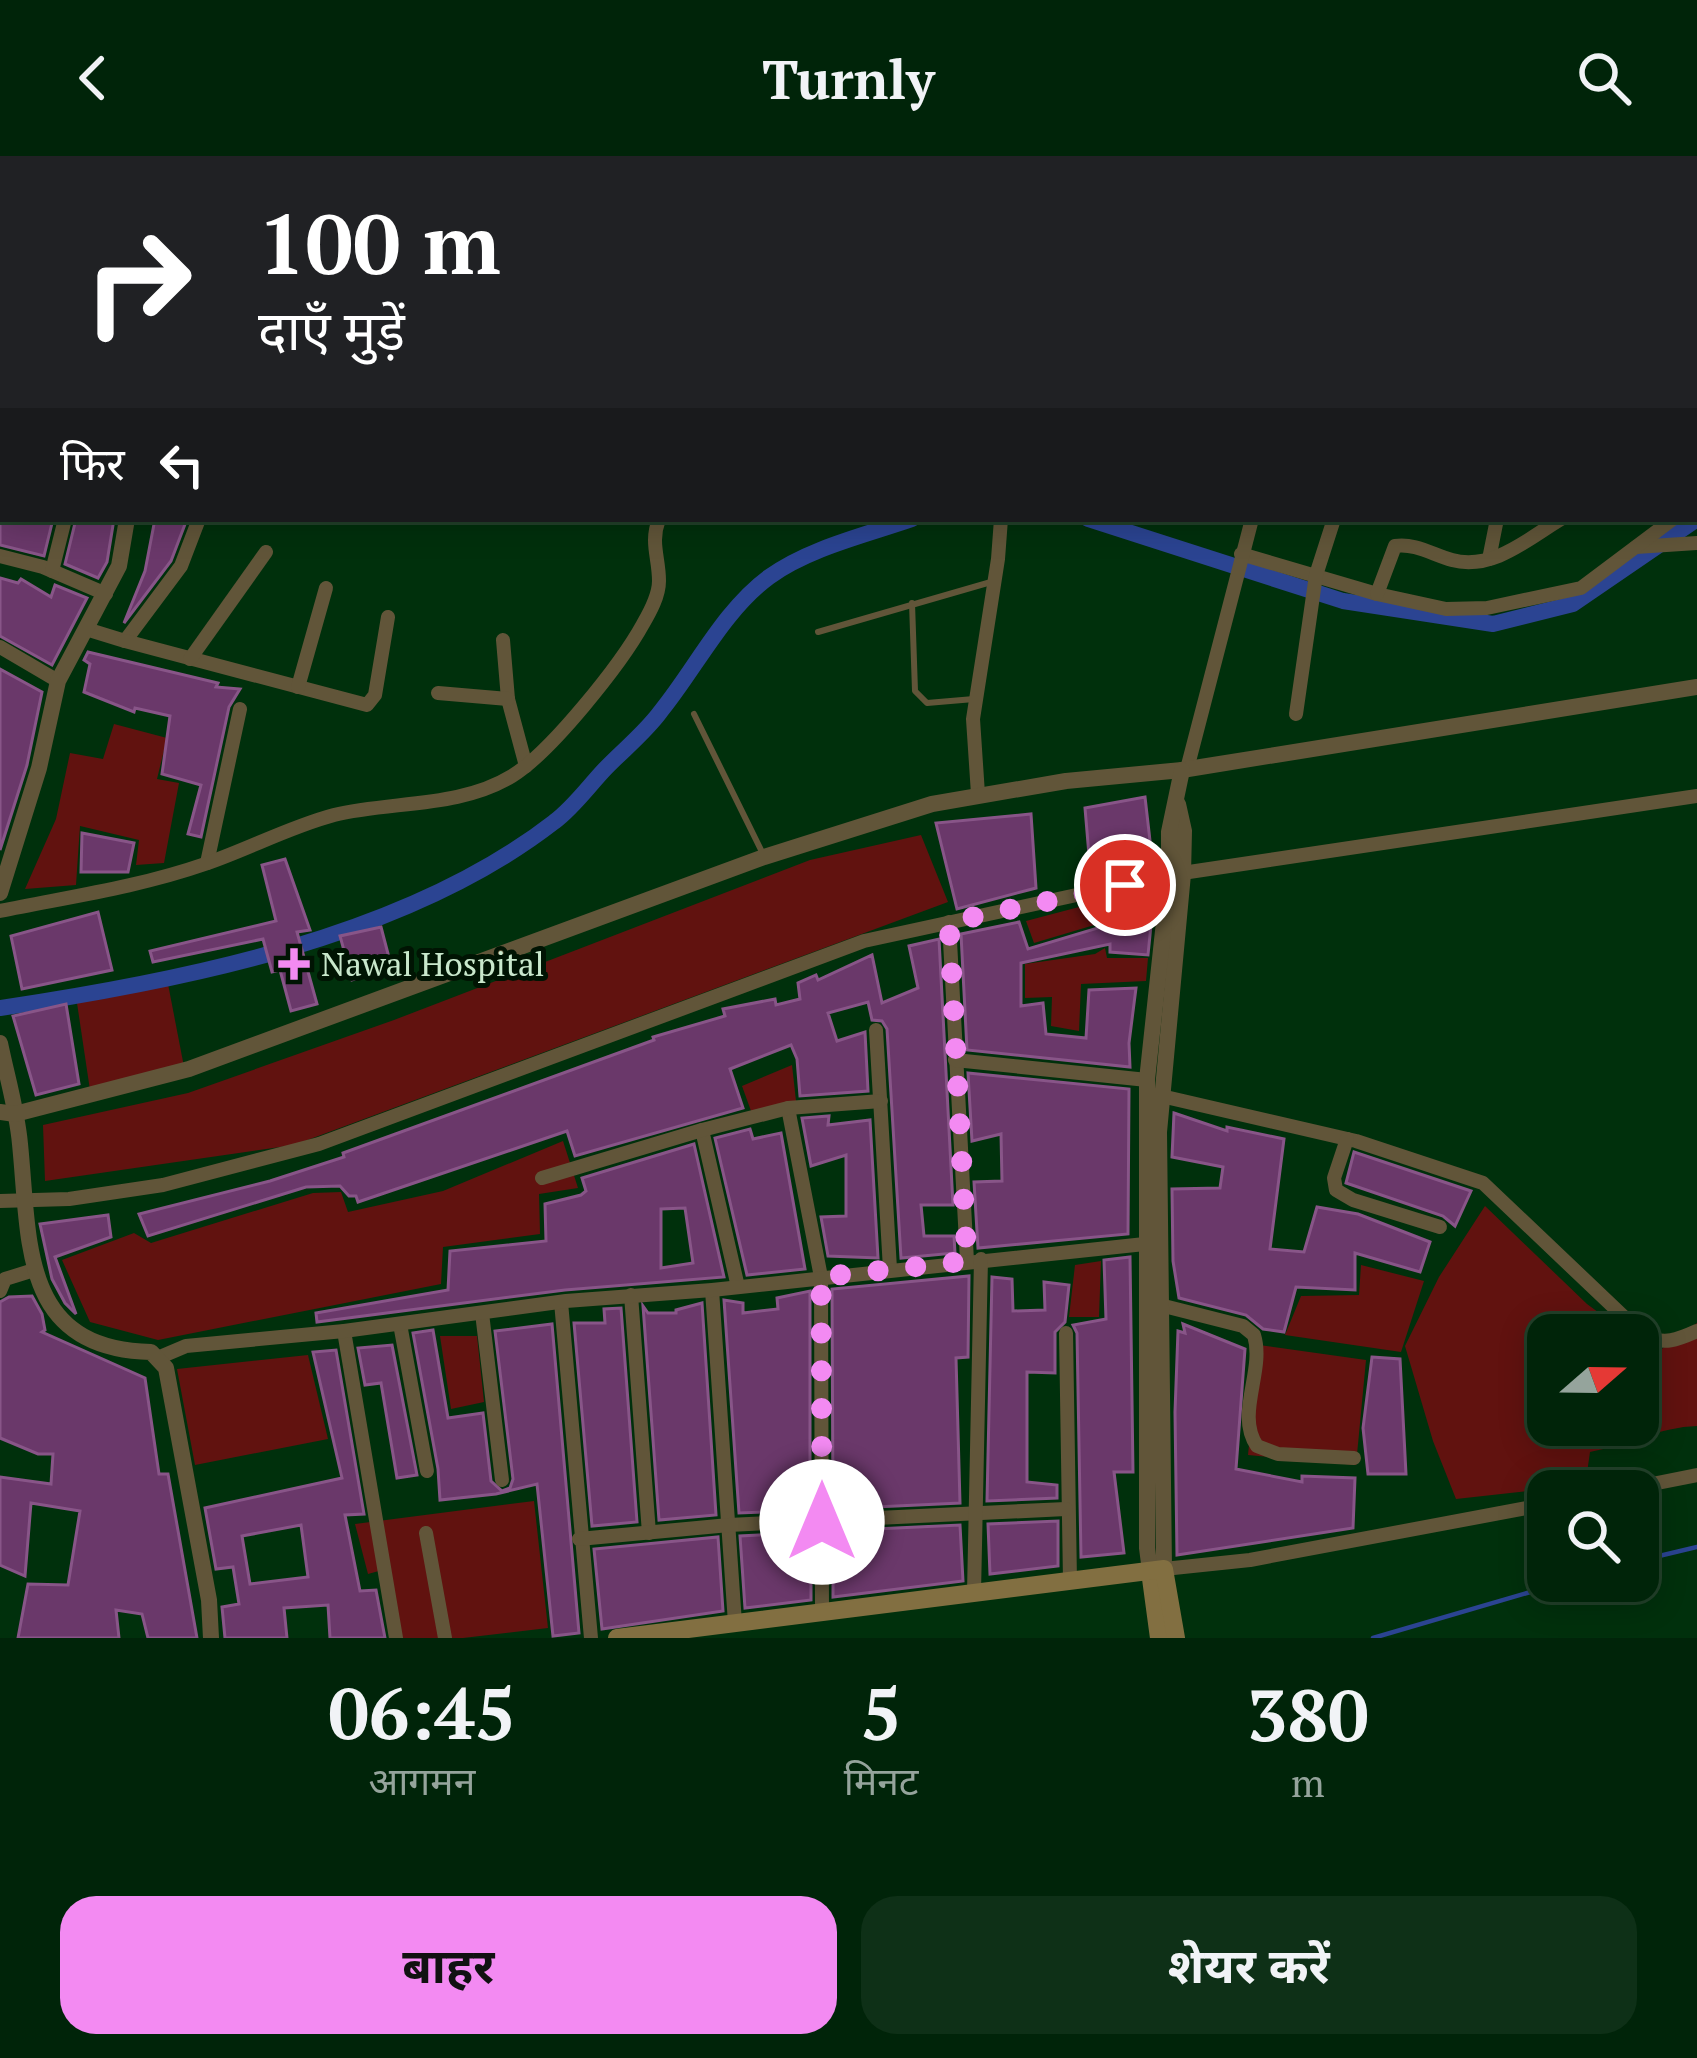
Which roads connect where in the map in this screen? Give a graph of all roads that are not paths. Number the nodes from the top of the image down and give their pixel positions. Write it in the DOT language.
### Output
graph roads {
  1 [pos="64,522"];
  2 [pos="127,522"];
  3 [pos="198,522"];
  4 [pos="658,522"];
  5 [pos="1000,522"];
  6 [pos="1251,522"];
  7 [pos="1333,522"];
  8 [pos="1496,522"];
  9 [pos="1556,522"];
  10 [pos="1669,522"];
  11 [pos="1697,543"];
  12 [pos="1633,548"];
  13 [pos="266,552"];
  14 [pos="1241,554"];
  15 [pos="0,556"];
  16 [pos="1489,559"];
  17 [pos="52,571"];
  18 [pos="1316,574"];
  19 [pos="994,581"];
  20 [pos="326,588"];
  21 [pos="106,594"];
  22 [pos="1377,594"];
  23 [pos="912,603"];
  24 [pos="388,617"];
  25 [pos="86,629"];
  26 [pos="818,632"];
  27 [pos="502,640"];
  28 [pos="125,641"];
  29 [pos="0,646"];
  30 [pos="190,659"];
  31 [pos="58,682"];
  32 [pos="298,687"];
  33 [pos="1697,687"];
  34 [pos="437,693"];
  35 [pos="508,699"];
  36 [pos="976,699"];
  37 [pos="240,710"];
  38 [pos="694,714"];
  39 [pos="1296,714"];
  40 [pos="526,766"];
  41 [pos="1185,769"];
  42 [pos="978,794"];
  43 [pos="1697,796"];
  44 [pos="764,857"];
  45 [pos="207,863"];
  46 [pos="1176,875"];
  47 [pos="0,893"];
  48 [pos="0,911"];
  49 [pos="949,922"];
  50 [pos="876,1030"];
  51 [pos="0,1043"];
  52 [pos="955,1060"];
  53 [pos="1151,1090"];
  54 [pos="881,1101"];
  55 [pos="788,1108"];
  56 [pos="8,1113"];
  57 [pos="702,1130"];
  58 [pos="1348,1139"];
  59 [pos="542,1178"];
  60 [pos="23,1198"];
  61 [pos="0,1201"];
  62 [pos="1440,1227"];
  63 [pos="1153,1243"];
  64 [pos="974,1260"];
  65 [pos="890,1269"];
  66 [pos="34,1270"];
  67 [pos="821,1277"];
  68 [pos="738,1287"];
  69 [pos="712,1290"];
  70 [pos="0,1291"];
  71 [pos="631,1294"];
  72 [pos="561,1302"];
  73 [pos="1160,1305"];
  74 [pos="482,1313"];
  75 [pos="400,1324"];
  76 [pos="344,1331"];
  77 [pos="1697,1331"];
  78 [pos="1066,1333"];
  79 [pos="160,1357"];
  80 [pos="1354,1458"];
  81 [pos="427,1472"];
  82 [pos="1697,1475"];
  83 [pos="502,1480"];
  84 [pos="1659,1483"];
  85 [pos="1527,1508"];
  86 [pos="1066,1509"];
  87 [pos="973,1511"];
  88 [pos="822,1522"];
  89 [pos="729,1525"];
  90 [pos="426,1533"];
  91 [pos="649,1533"];
  92 [pos="579,1539"];
  93 [pos="1157,1570"];
  94 [pos="1070,1581"];
  95 [pos="974,1593"];
  96 [pos="1164,1611"];
  97 [pos="822,1612"];
  98 [pos="735,1623"];
  99 [pos="211,1638"];
  100 [pos="396,1638"];
  101 [pos="446,1638"];
  102 [pos="591,1638"];
  103 [pos="617,1638"];
  104 [pos="1159,1638"];
  105 [pos="1176,1638"];
  1 -- 17 [label="street"];
  2 -- 21 [label="street"];
  3 -- 28 [label="street"];
  4 -- 40 [label="street"];
  5 -- 19 [label="street"];
  6 -- 14 [label="street"];
  7 -- 18 [label="street"];
  8 -- 16 [label="street"];
  9 -- 16 [label="street"];
  10 -- 12 [label="street"];
  11 -- 12 [label="street"];
  12 -- 22 [label="street"];
  13 -- 30 [label="street"];
  14 -- 18 [label="street"];
  14 -- 41 [label="street"];
  15 -- 17 [label="street"];
  16 -- 22 [label="street"];
  17 -- 21 [label="street"];
  18 -- 22 [label="street"];
  18 -- 39 [label="street"];
  19 -- 23 [label="lane"];
  19 -- 36 [label="street"];
  20 -- 32 [label="street"];
  21 -- 25 [label="street"];
  23 -- 26 [label="lane"];
  23 -- 36 [label="lane"];
  24 -- 32 [label="street"];
  25 -- 28 [label="street"];
  25 -- 31 [label="street"];
  27 -- 35 [label="street"];
  28 -- 30 [label="street"];
  29 -- 31 [label="street"];
  30 -- 32 [label="street"];
  31 -- 47 [label="street"];
  33 -- 41 [label="street"];
  34 -- 35 [label="street"];
  35 -- 40 [label="street"];
  36 -- 42 [label="street"];
  37 -- 45 [label="street"];
  38 -- 44 [label="lane"];
  40 -- 45 [label="street"];
  41 -- 42 [label="street"];
  41 -- 46 [label="street"];
  42 -- 44 [label="street"];
  43 -- 46 [label="street"];
  44 -- 56 [label="street"];
  45 -- 48 [label="street"];
  46 -- 49 [label="street"];
  46 -- 53 [label="street"];
  49 -- 52 [label="street"];
  49 -- 60 [label="street"];
  50 -- 54 [label="street"];
  51 -- 56 [label="street"];
  52 -- 53 [label="street"];
  52 -- 64 [label="street"];
  53 -- 58 [label="street"];
  53 -- 63 [label="street"];
  54 -- 55 [label="street"];
  54 -- 65 [label="street"];
  55 -- 57 [label="street"];
  55 -- 67 [label="street"];
  56 -- 60 [label="street"];
  57 -- 59 [label="street"];
  57 -- 68 [label="street"];
  58 -- 62 [label="street"];
  58 -- 77 [label="street"];
  60 -- 61 [label="street"];
  60 -- 66 [label="street"];
  63 -- 64 [label="street"];
  63 -- 73 [label="street"];
  63 -- 93 [label="street"];
  64 -- 65 [label="street"];
  64 -- 87 [label="street"];
  65 -- 67 [label="street"];
  66 -- 70 [label="street"];
  66 -- 79 [label="street"];
  67 -- 68 [label="street"];
  67 -- 88 [label="street"];
  68 -- 69 [label="street"];
  69 -- 71 [label="street"];
  69 -- 89 [label="street"];
  71 -- 72 [label="street"];
  71 -- 91 [label="street"];
  72 -- 74 [label="street"];
  72 -- 92 [label="street"];
  73 -- 80 [label="street"];
  73 -- 93 [label="street"];
  74 -- 75 [label="street"];
  74 -- 83 [label="street"];
  75 -- 76 [label="street"];
  75 -- 81 [label="street"];
  76 -- 79 [label="street"];
  76 -- 100 [label="street"];
  78 -- 86 [label="street"];
  79 -- 99 [label="street"];
  82 -- 84 [label="street"];
  85 -- 93 [label="street"];
  86 -- 87 [label="street"];
  86 -- 94 [label="street"];
  87 -- 88 [label="street"];
  87 -- 95 [label="street"];
  88 -- 89 [label="street"];
  88 -- 97 [label="street"];
  89 -- 91 [label="street"];
  89 -- 98 [label="street"];
  90 -- 101 [label="street"];
  91 -- 92 [label="street"];
  92 -- 102 [label="street"];
  93 -- 94 [label="main road"];
  93 -- 96 [label="main road"];
  94 -- 95 [label="main road"];
  95 -- 97 [label="main road"];
  96 -- 104 [label="main road"];
  96 -- 105 [label="main road"];
  97 -- 98 [label="main road"];
  98 -- 103 [label="main road"];
}
